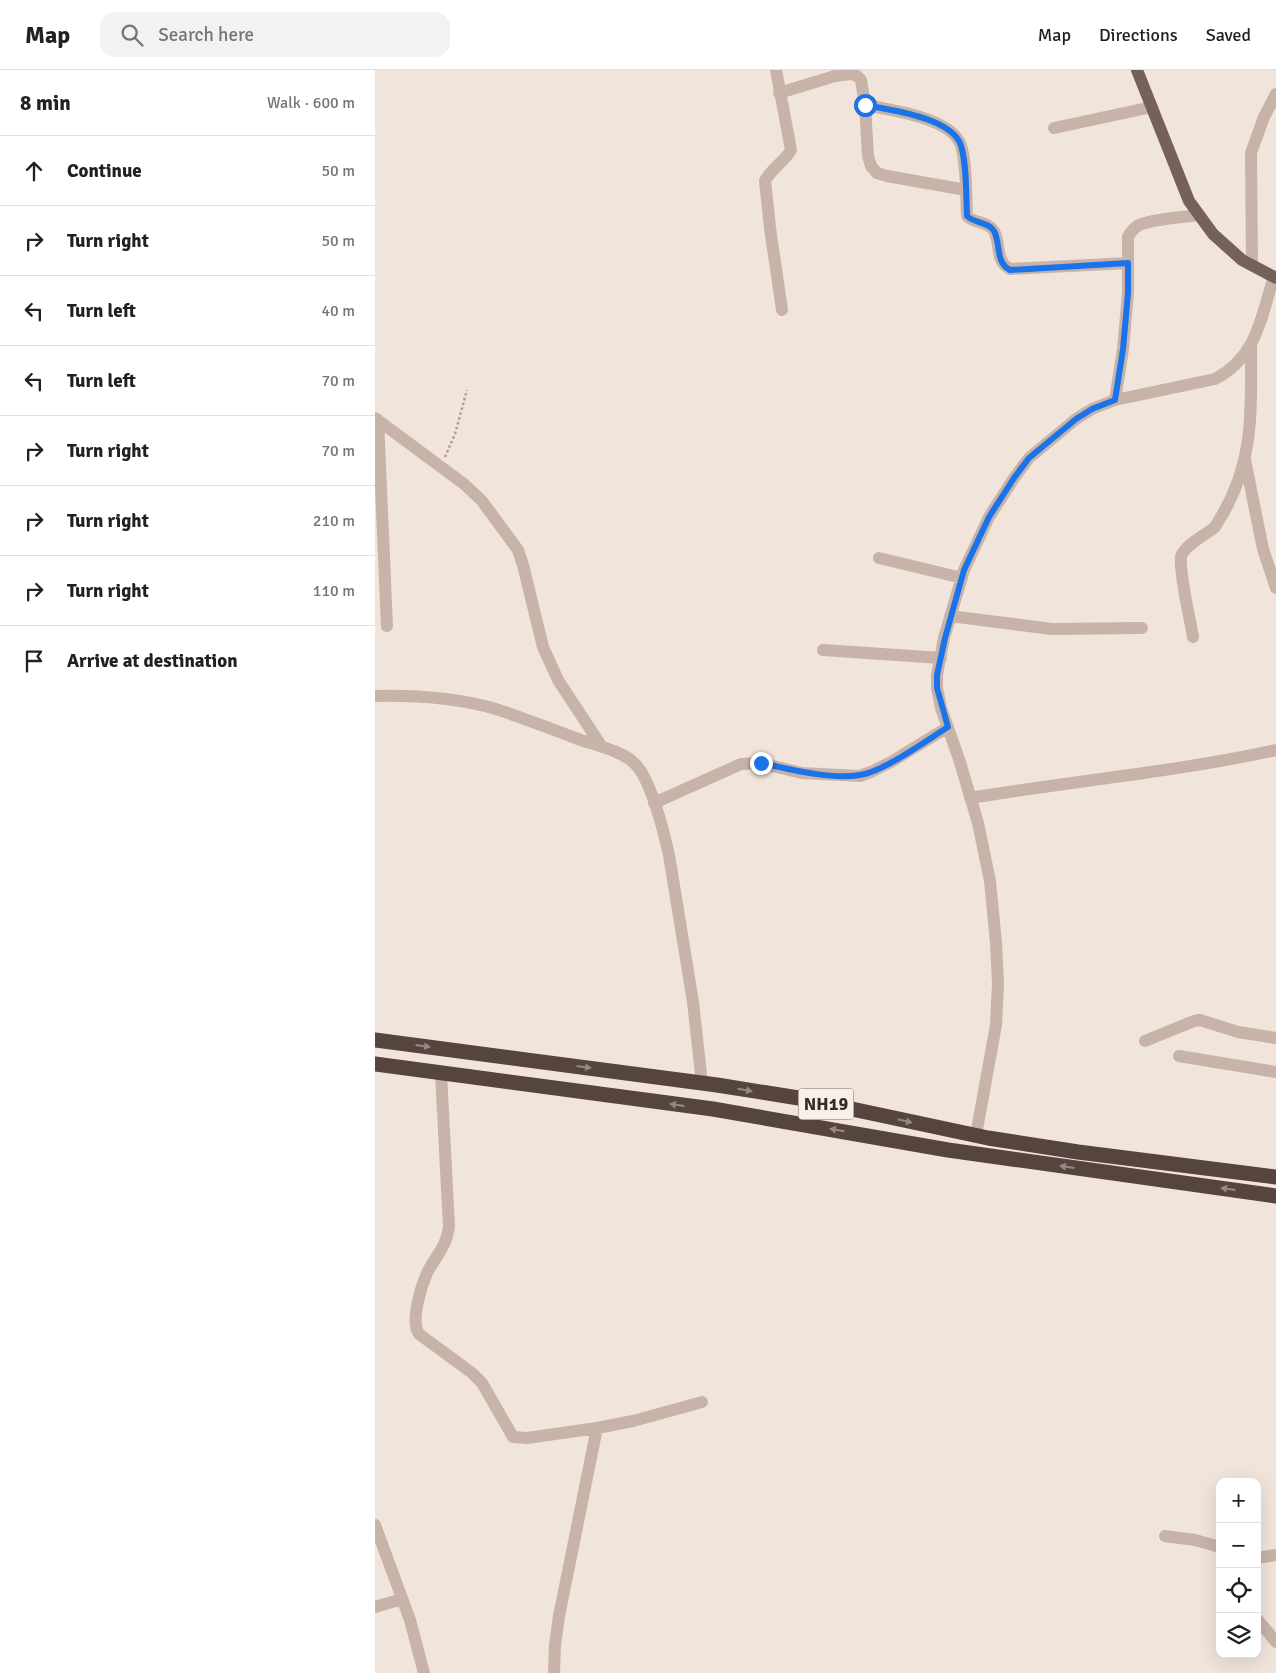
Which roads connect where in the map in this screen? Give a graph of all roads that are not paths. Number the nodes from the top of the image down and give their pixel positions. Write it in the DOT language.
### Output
graph roads {
  1 [pos="775,70"];
  2 [pos="1137,70"];
  3 [pos="779,93"];
  4 [pos="1276,94"];
  5 [pos="865,105"];
  6 [pos="1152,107"];
  7 [pos="1054,128"];
  8 [pos="966,190"];
  9 [pos="1199,215"];
  10 [pos="1128,263"];
  11 [pos="1252,265"];
  12 [pos="1275,277"];
  13 [pos="782,310"];
  14 [pos="1251,346"];
  15 [pos="1115,400"];
  16 [pos="376,419"];
  17 [pos="1245,459"];
  18 [pos="879,558"];
  19 [pos="962,578"];
  20 [pos="1276,588"];
  21 [pos="951,616"];
  22 [pos="387,626"];
  23 [pos="1142,628"];
  24 [pos="1193,637"];
  25 [pos="823,650"];
  26 [pos="941,658"];
  27 [pos="375,696"];
  28 [pos="948,727"];
  29 [pos="602,748"];
  30 [pos="1276,750"];
  31 [pos="971,798"];
  32 [pos="653,803"];
  33 [pos="1276,1038"];
  34 [pos="375,1040"];
  35 [pos="1145,1041"];
  36 [pos="1179,1056"];
  37 [pos="375,1064"];
  38 [pos="1276,1072"];
  39 [pos="441,1073"];
  40 [pos="710,1084"];
  41 [pos="713,1109"];
  42 [pos="976,1135"];
  43 [pos="1276,1176"];
  44 [pos="1276,1196"];
  45 [pos="702,1402"];
  46 [pos="597,1428"];
  47 [pos="375,1525"];
  48 [pos="1165,1536"];
  49 [pos="1216,1546"];
  50 [pos="1276,1555"];
  51 [pos="1261,1557"];
  52 [pos="402,1599"];
  53 [pos="375,1607"];
  54 [pos="1261,1624"];
  55 [pos="1276,1642"];
  56 [pos="424,1673"];
  57 [pos="554,1673"];
  1 -- 3 [label="street"];
  2 -- 6 [label="main road"];
  3 -- 5 [label="street"];
  3 -- 13 [label="street"];
  4 -- 11 [label="street"];
  5 -- 8 [label="street"];
  5 -- 8 [label="street"];
  6 -- 7 [label="street"];
  6 -- 9 [label="main road"];
  8 -- 10 [label="street"];
  9 -- 10 [label="street"];
  9 -- 11 [label="main road"];
  10 -- 15 [label="street"];
  11 -- 12 [label="main road"];
  12 -- 14 [label="street"];
  14 -- 15 [label="street"];
  14 -- 17 [label="street"];
  15 -- 19 [label="street"];
  16 -- 22 [label="street"];
  16 -- 29 [label="street"];
  17 -- 20 [label="street"];
  17 -- 24 [label="street"];
  18 -- 19 [label="street"];
  19 -- 21 [label="street"];
  21 -- 23 [label="street"];
  21 -- 26 [label="street"];
  25 -- 26 [label="street"];
  26 -- 28 [label="street"];
  27 -- 29 [label="street"];
  28 -- 31 [label="street"];
  28 -- 32 [label="street"];
  29 -- 32 [label="street"];
  30 -- 31 [label="street"];
  31 -- 42 [label="street"];
  32 -- 40 [label="street"];
  33 -- 35 [label="street"];
  34 -- 40 [label="highway, NH19, one-way"];
  36 -- 38 [label="street"];
  37 -- 39 [label="highway, NH19"];
  41 -- 39 [label="highway, NH19, one-way"];
  39 -- 46 [label="street"];
  40 -- 41 [label="highway"];
  40 -- 42 [label="highway, NH19, one-way"];
  44 -- 41 [label="highway, NH19, one-way"];
  42 -- 43 [label="highway, NH19"];
  45 -- 46 [label="street"];
  46 -- 57 [label="street"];
  47 -- 52 [label="street"];
  48 -- 49 [label="street"];
  50 -- 51 [label="street"];
  52 -- 53 [label="street"];
  52 -- 56 [label="street"];
  54 -- 55 [label="street"];
}
